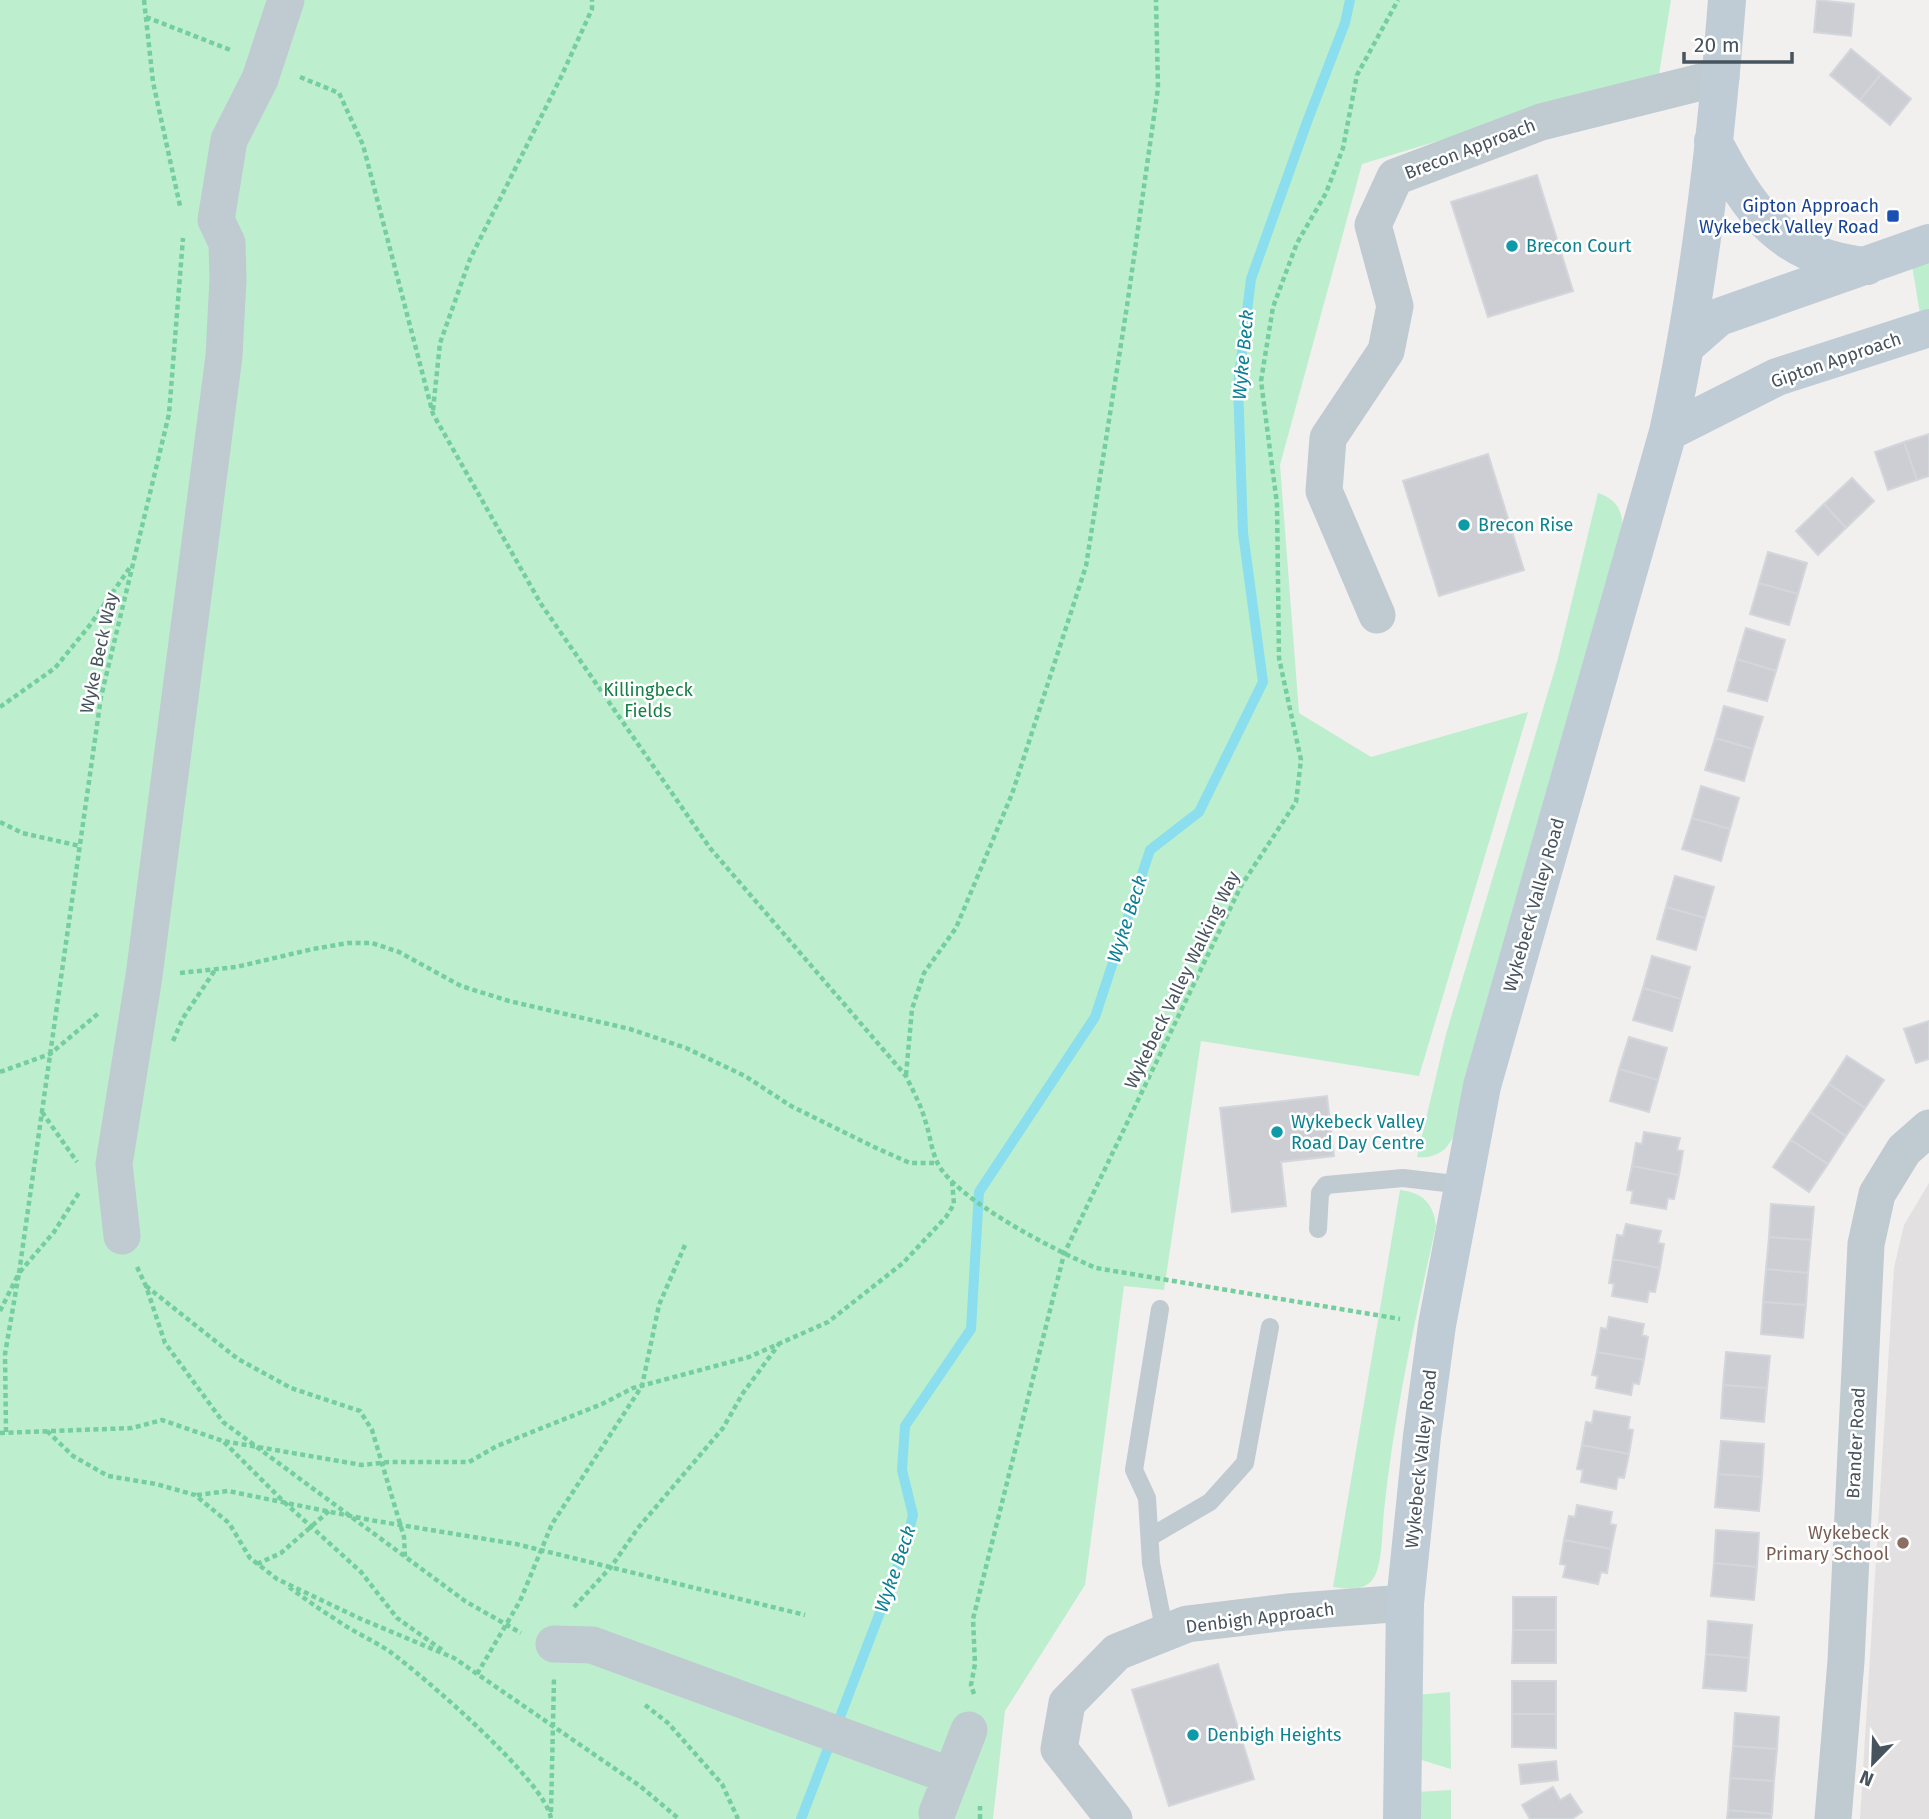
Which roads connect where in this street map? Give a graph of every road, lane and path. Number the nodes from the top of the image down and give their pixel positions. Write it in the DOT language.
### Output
graph roads {
  1 [pos="144,0"];
  2 [pos="286,0"];
  3 [pos="592,0"];
  4 [pos="1156,0"];
  5 [pos="1398,0"];
  6 [pos="1727,0"];
  7 [pos="146,17"];
  8 [pos="265,64"];
  9 [pos="1721,77"];
  10 [pos="1713,141"];
  11 [pos="181,214"];
  12 [pos="184,227"];
  13 [pos="1929,243"];
  14 [pos="1867,266"];
  15 [pos="1929,328"];
  16 [pos="1687,345"];
  17 [pos="433,414"];
  18 [pos="1668,432"];
  19 [pos="133,562"];
  20 [pos="1377,615"];
  21 [pos="0,707"];
  22 [pos="0,822"];
  23 [pos="80,846"];
  24 [pos="144,976"];
  25 [pos="50,1054"];
  26 [pos="0,1072"];
  27 [pos="906,1076"];
  28 [pos="42,1112"];
  29 [pos="1929,1128"];
  30 [pos="937,1163"];
  31 [pos="81,1167"];
  32 [pos="952,1181"];
  33 [pos="1463,1185"];
  34 [pos="1318,1229"];
  35 [pos="122,1236"];
  36 [pos="685,1245"];
  37 [pos="1064,1254"];
  38 [pos="19,1273"];
  39 [pos="146,1286"];
  40 [pos="1160,1309"];
  41 [pos="0,1311"];
  42 [pos="1437,1325"];
  43 [pos="1270,1327"];
  44 [pos="780,1344"];
  45 [pos="642,1386"];
  46 [pos="47,1431"];
  47 [pos="3,1433"];
  48 [pos="223,1441"];
  49 [pos="255,1447"];
  50 [pos="382,1463"];
  51 [pos="195,1495"];
  52 [pos="283,1501"];
  53 [pos="330,1511"];
  54 [pos="346,1514"];
  55 [pos="401,1525"];
  56 [pos="313,1527"];
  57 [pos="1150,1536"];
  58 [pos="542,1550"];
  59 [pos="405,1558"];
  60 [pos="257,1564"];
  61 [pos="611,1567"];
  62 [pos="277,1579"];
  63 [pos="1405,1603"];
  64 [pos="805,1615"];
  65 [pos="506,1625"];
  66 [pos="1165,1633"];
  67 [pos="554,1644"];
  68 [pos="454,1658"];
  69 [pos="477,1674"];
  70 [pos="637,1700"];
  71 [pos="973,1717"];
  72 [pos="554,1727"];
  73 [pos="965,1787"];
  74 [pos="551,1812"];
  75 [pos="937,1813"];
  76 [pos="551,1819"];
  77 [pos="679,1819"];
  78 [pos="738,1819"];
  79 [pos="980,1819"];
  80 [pos="1114,1819"];
  81 [pos="1402,1819"];
  82 [pos="1833,1819"];
  1 -- 7 [label="path"];
  2 -- 8 [label="street"];
  3 -- 17 [label="path"];
  4 -- 27 [label="path"];
  5 -- 37 [label="path, Wykebeck Valley Walking Way"];
  6 -- 9 [label="street, Wykebeck Valley Road"];
  7 -- 8 [label="path"];
  7 -- 11 [label="path"];
  8 -- 17 [label="path"];
  8 -- 24 [label="street"];
  9 -- 10 [label="street, Wykebeck Valley Road"];
  9 -- 20 [label="street, Brecon Approach"];
  10 -- 14 [label="street"];
  10 -- 16 [label="street, Wykebeck Valley Road"];
  12 -- 19 [label="path, Wyke Beck Way"];
  13 -- 14 [label="street"];
  14 -- 16 [label="street"];
  15 -- 18 [label="street, Gipton Approach"];
  16 -- 18 [label="street, Wykebeck Valley Road"];
  17 -- 27 [label="path"];
  18 -- 33 [label="street, Wykebeck Valley Road"];
  19 -- 21 [label="path"];
  19 -- 23 [label="path, Wyke Beck Way"];
  22 -- 23 [label="path"];
  23 -- 25 [label="path, Wyke Beck Way"];
  24 -- 25 [label="path"];
  24 -- 30 [label="path"];
  24 -- 35 [label="street"];
  25 -- 26 [label="path"];
  25 -- 28 [label="path, Wyke Beck Way"];
  27 -- 30 [label="path"];
  28 -- 31 [label="path"];
  28 -- 38 [label="path, Wyke Beck Way"];
  29 -- 82 [label="street, Brander Road"];
  30 -- 32 [label="path"];
  32 -- 37 [label="path"];
  32 -- 44 [label="path"];
  33 -- 34 [label="lane"];
  33 -- 42 [label="street, Wykebeck Valley Road"];
  35 -- 39 [label="path"];
  36 -- 45 [label="path"];
  37 -- 42 [label="path"];
  37 -- 71 [label="path, Wykebeck Valley Walking Way"];
  38 -- 41 [label="path, Wyke Beck Way"];
  38 -- 47 [label="path"];
  39 -- 49 [label="path"];
  39 -- 50 [label="path"];
  40 -- 57 [label="lane"];
  42 -- 63 [label="street, Wykebeck Valley Road"];
  43 -- 57 [label="lane"];
  44 -- 45 [label="path"];
  44 -- 61 [label="path"];
  45 -- 50 [label="path"];
  45 -- 58 [label="path"];
  46 -- 47 [label="path"];
  46 -- 48 [label="path"];
  46 -- 51 [label="path"];
  48 -- 49 [label="path"];
  48 -- 52 [label="path"];
  49 -- 50 [label="path"];
  49 -- 54 [label="path"];
  50 -- 55 [label="path"];
  51 -- 52 [label="path"];
  51 -- 60 [label="path"];
  52 -- 53 [label="path"];
  52 -- 56 [label="path"];
  53 -- 54 [label="path"];
  53 -- 56 [label="path"];
  54 -- 55 [label="path"];
  54 -- 59 [label="path"];
  55 -- 58 [label="path"];
  55 -- 59 [label="path"];
  56 -- 60 [label="path"];
  56 -- 68 [label="path"];
  57 -- 66 [label="lane"];
  58 -- 61 [label="path"];
  58 -- 65 [label="path"];
  59 -- 65 [label="path"];
  60 -- 62 [label="path"];
  61 -- 64 [label="path"];
  61 -- 67 [label="path"];
  62 -- 68 [label="path"];
  62 -- 74 [label="path"];
  63 -- 66 [label="street, Denbigh Approach"];
  63 -- 81 [label="street, Wykebeck Valley Road"];
  65 -- 67 [label="path"];
  65 -- 69 [label="path"];
  66 -- 80 [label="street, Denbigh Approach"];
  67 -- 72 [label="path"];
  67 -- 73 [label="street"];
  68 -- 69 [label="path"];
  69 -- 72 [label="path"];
  70 -- 78 [label="path"];
  71 -- 73 [label="street"];
  72 -- 74 [label="path"];
  72 -- 77 [label="path"];
  73 -- 75 [label="street"];
  73 -- 79 [label="path"];
  74 -- 76 [label="path"];
}
